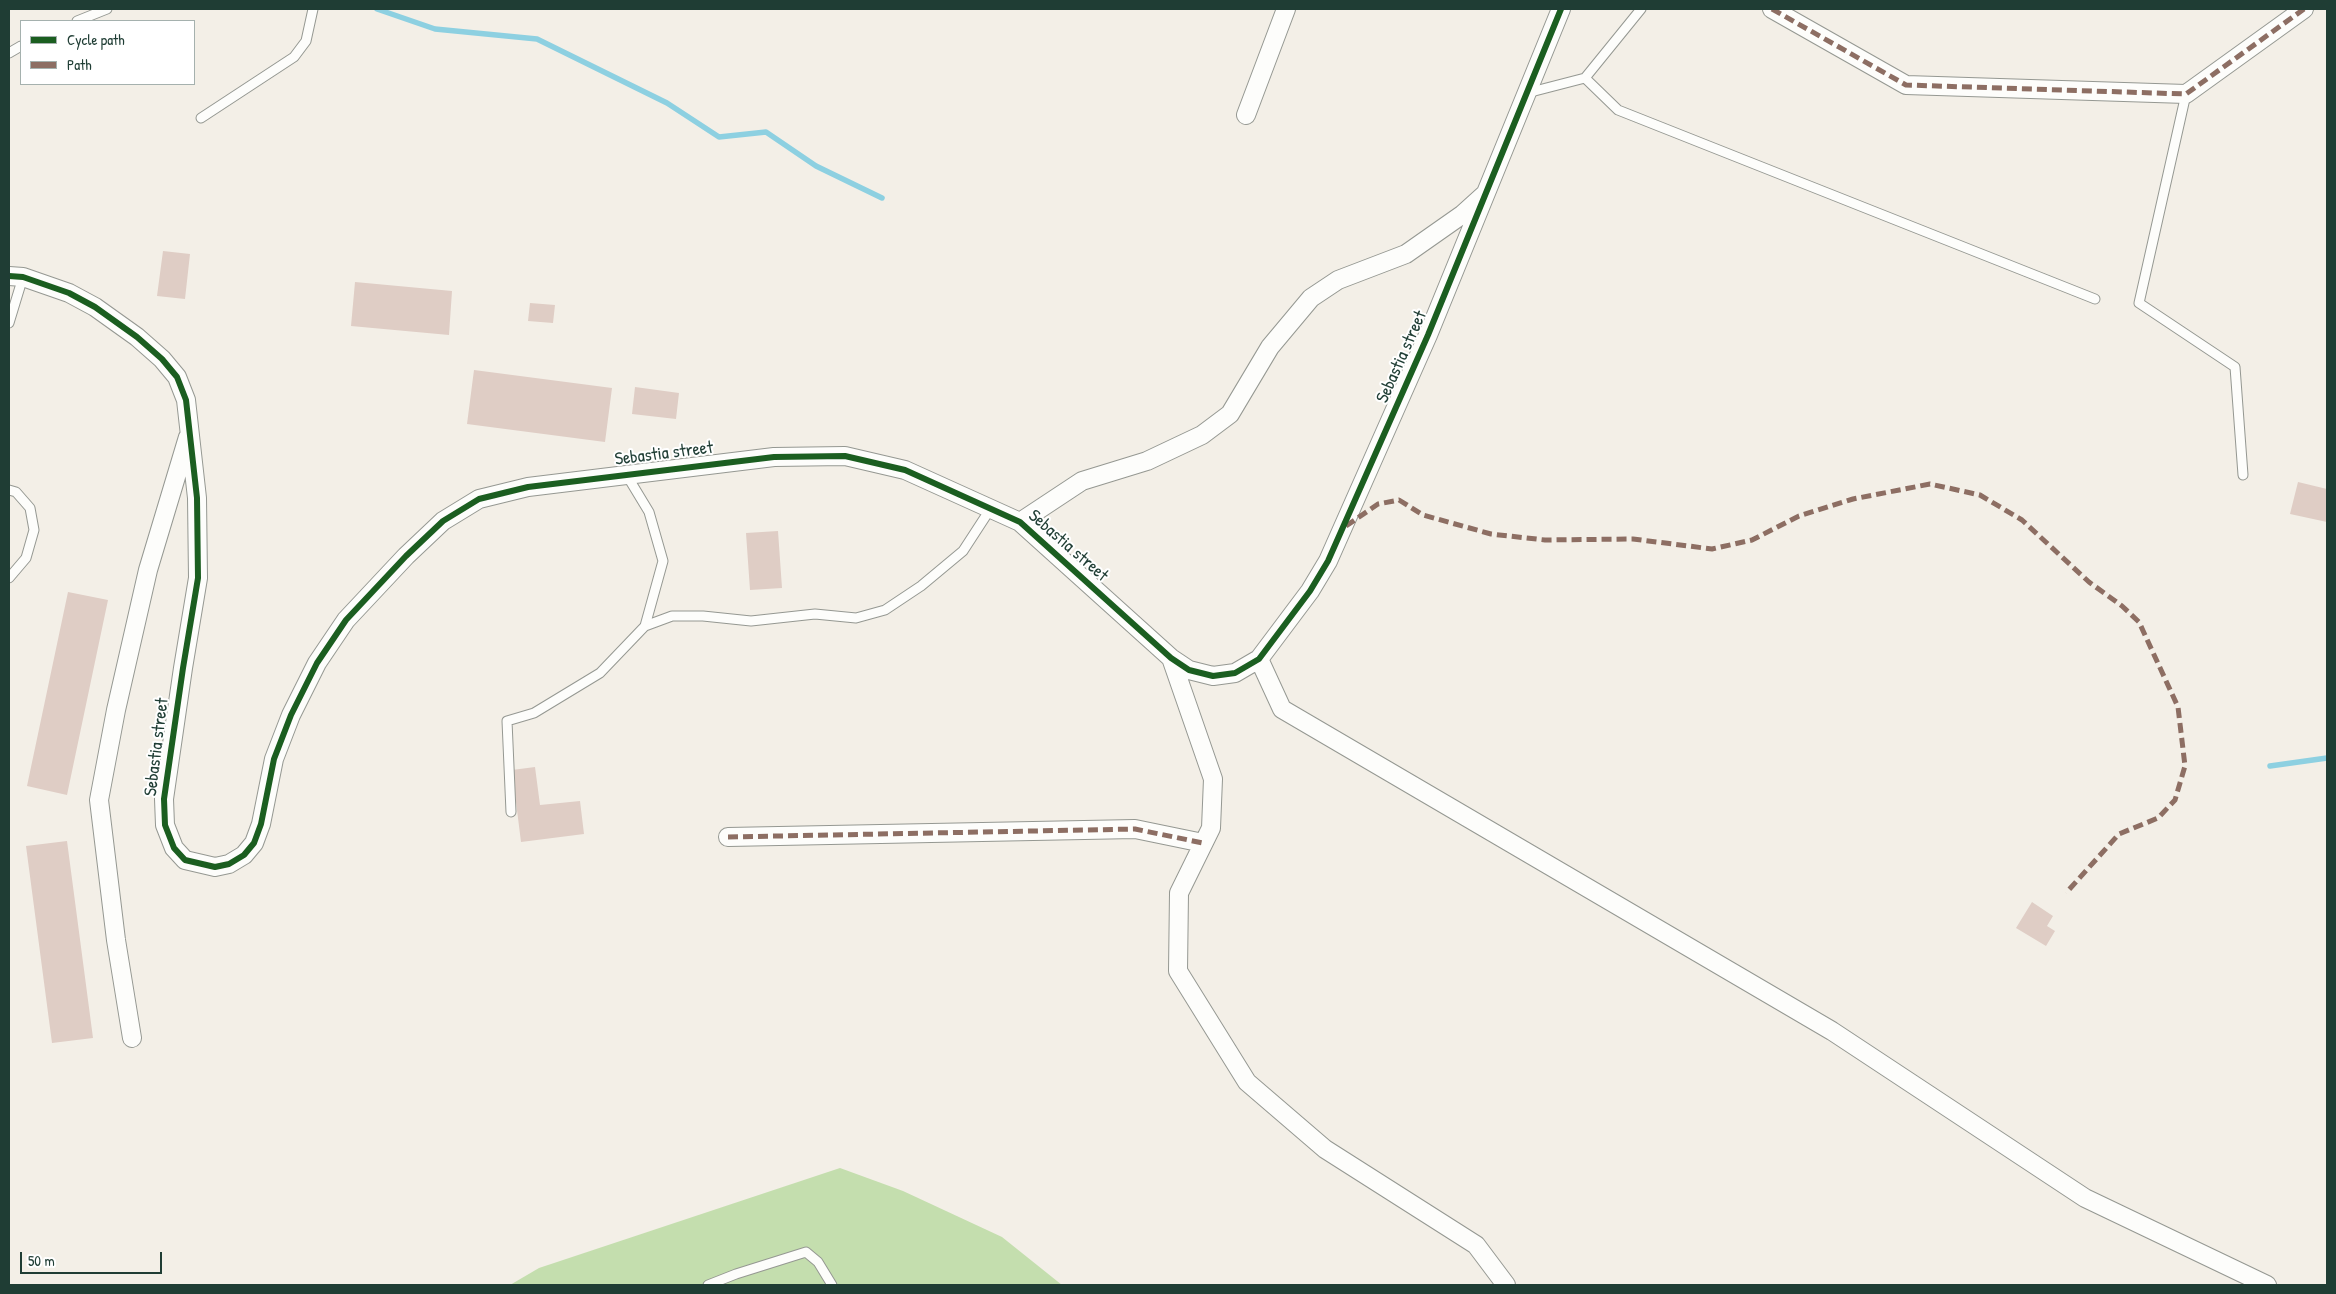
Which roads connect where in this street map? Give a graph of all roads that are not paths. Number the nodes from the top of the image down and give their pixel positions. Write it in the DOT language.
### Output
graph roads {
  1 [pos="107,9"];
  2 [pos="313,9"];
  3 [pos="1560,9"];
  4 [pos="1641,9"];
  5 [pos="1772,9"];
  6 [pos="2304,9"];
  7 [pos="1283,10"];
  8 [pos="80,20"];
  9 [pos="20,47"];
  10 [pos="9,53"];
  11 [pos="1585,78"];
  12 [pos="1527,93"];
  13 [pos="2186,94"];
  14 [pos="1246,115"];
  15 [pos="201,118"];
  16 [pos="1488,191"];
  17 [pos="16,277"];
  18 [pos="2094,299"];
  19 [pos="9,323"];
  20 [pos="190,430"];
  21 [pos="625,473"];
  22 [pos="2243,475"];
  23 [pos="9,490"];
  24 [pos="991,508"];
  25 [pos="1020,522"];
  26 [pos="9,578"];
  27 [pos="645,626"];
  28 [pos="1171,658"];
  29 [pos="1259,659"];
  30 [pos="511,812"];
  31 [pos="728,837"];
  32 [pos="1203,843"];
  33 [pos="132,1038"];
  34 [pos="708,1285"];
  35 [pos="832,1285"];
  36 [pos="1506,1285"];
  37 [pos="2267,1285"];
  1 -- 8 [label="lane"];
  2 -- 15 [label="lane"];
  3 -- 12 [label="street, Sebastia street"];
  4 -- 11 [label="lane"];
  5 -- 13 [label="street"];
  6 -- 13 [label="street"];
  7 -- 14 [label="street"];
  9 -- 10 [label="lane"];
  11 -- 12 [label="lane"];
  11 -- 18 [label="lane"];
  12 -- 16 [label="street, Sebastia street"];
  13 -- 22 [label="lane"];
  16 -- 25 [label="street"];
  16 -- 29 [label="street, Sebastia street"];
  17 -- 19 [label="lane"];
  17 -- 20 [label="street, Sebastia street"];
  20 -- 21 [label="street, Sebastia street"];
  20 -- 33 [label="street"];
  21 -- 24 [label="street, Sebastia street"];
  21 -- 27 [label="lane"];
  23 -- 26 [label="lane"];
  24 -- 25 [label="street, Sebastia street"];
  24 -- 27 [label="lane"];
  25 -- 28 [label="street, Sebastia street"];
  27 -- 30 [label="lane"];
  28 -- 29 [label="street, Sebastia street"];
  28 -- 32 [label="street"];
  29 -- 37 [label="street"];
  31 -- 32 [label="street"];
  32 -- 36 [label="street"];
  34 -- 35 [label="lane"];
}
